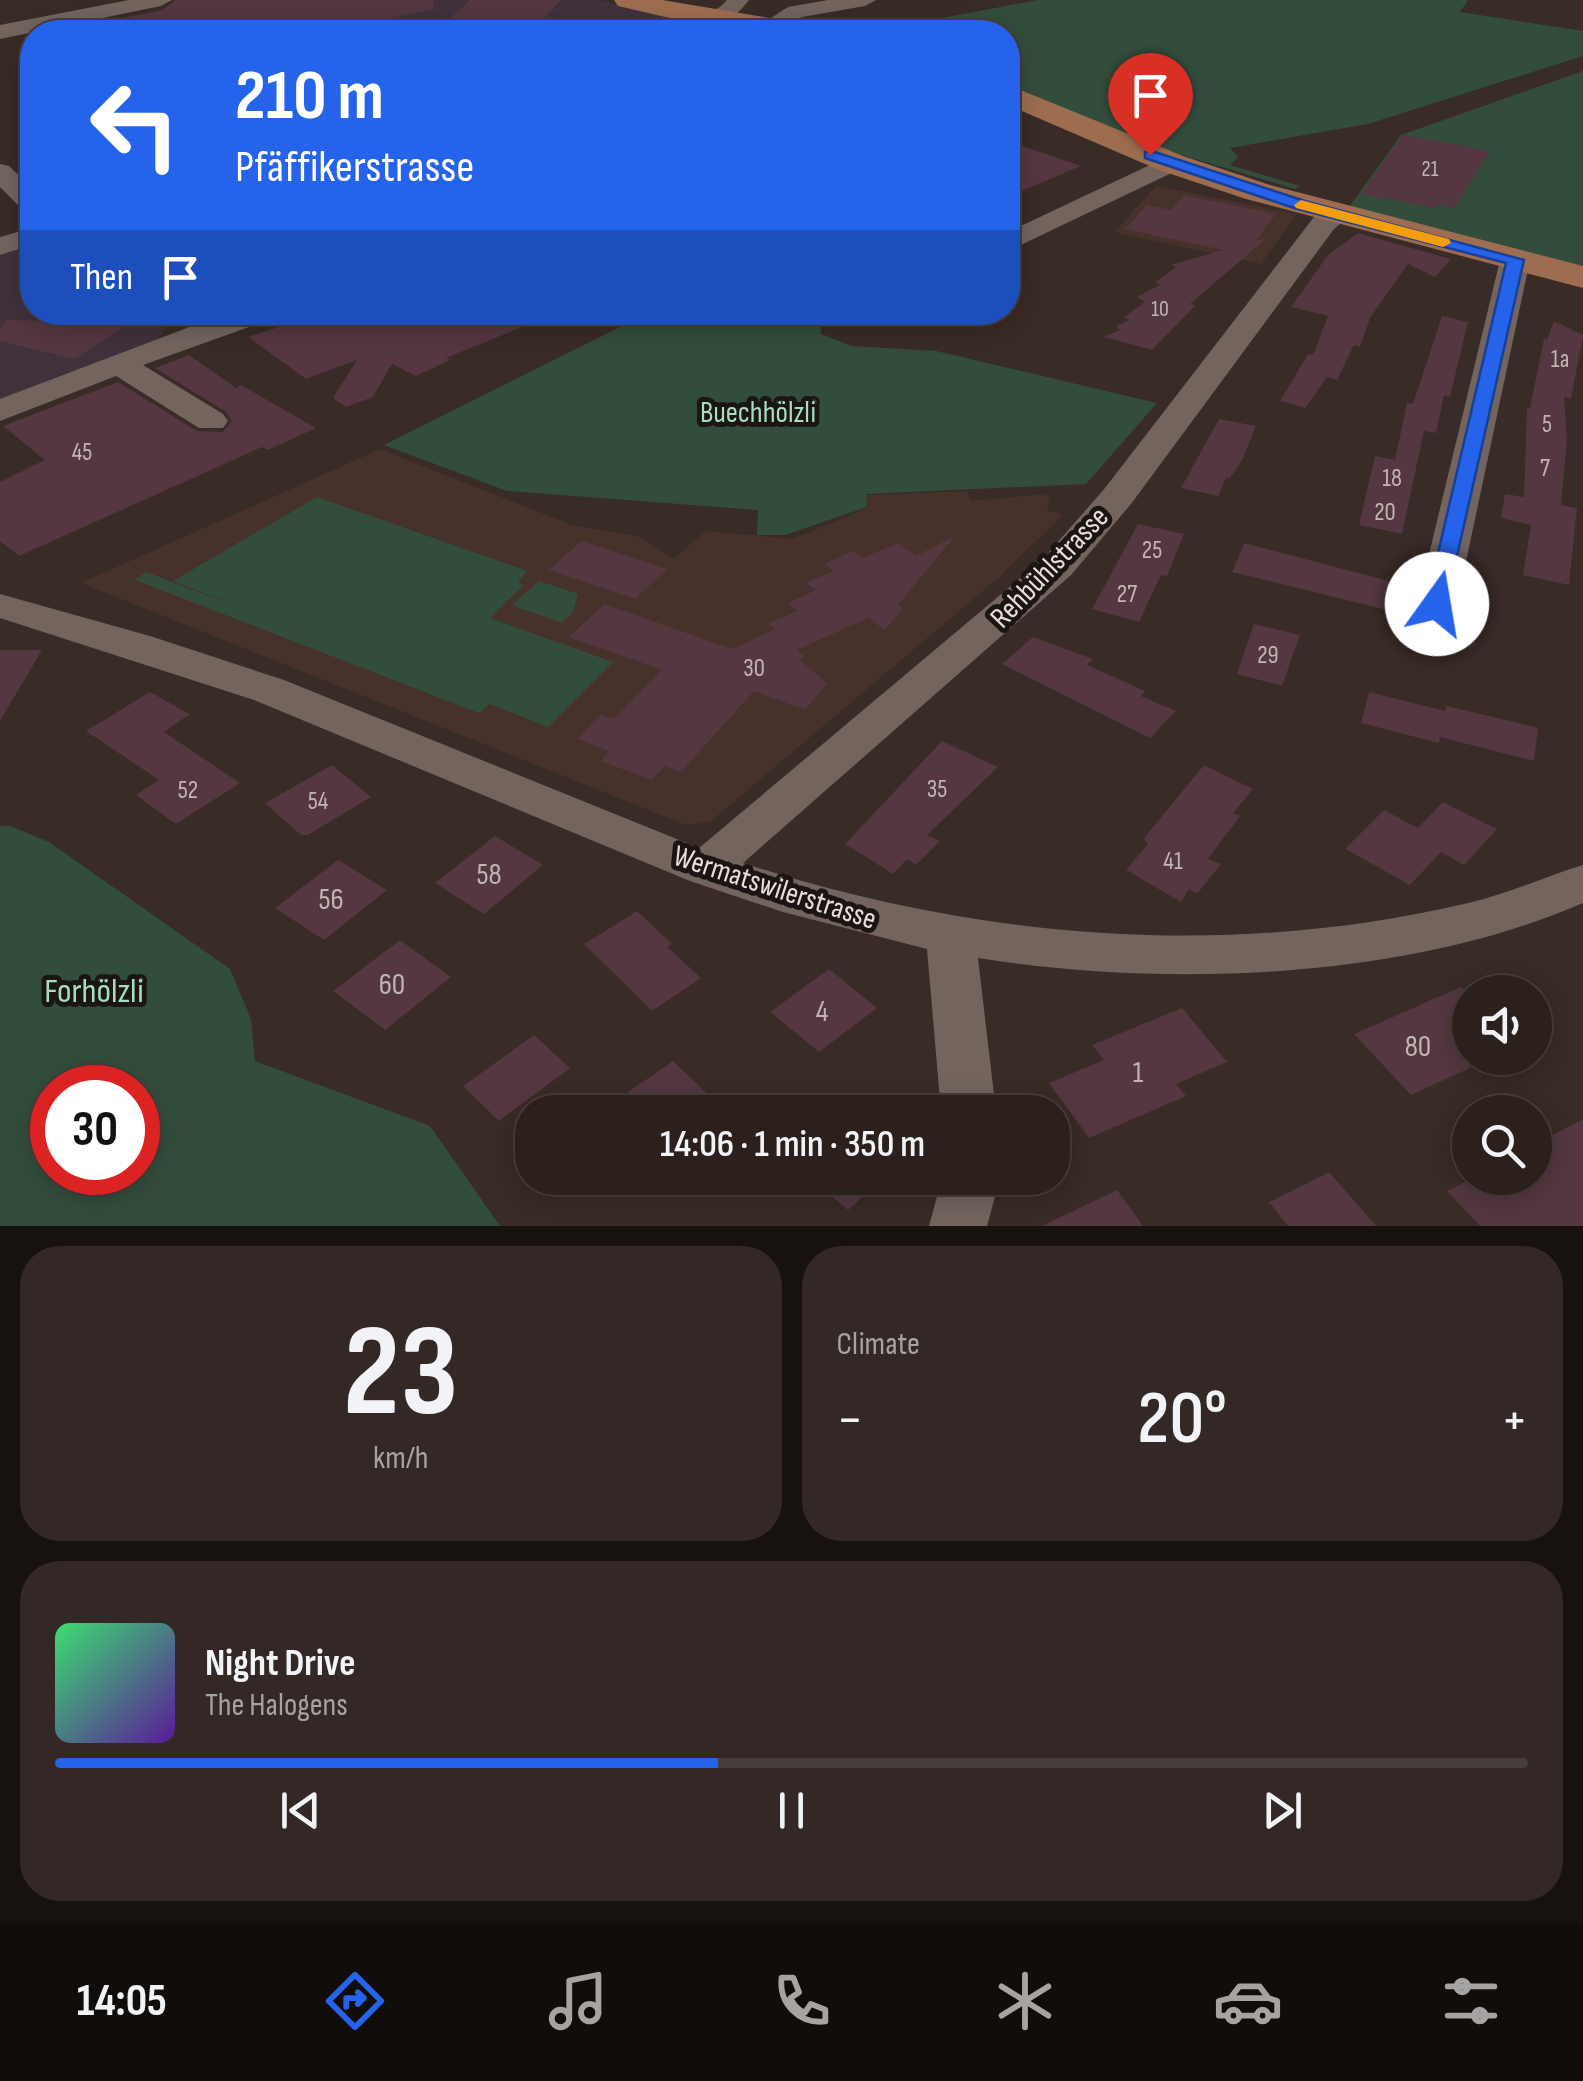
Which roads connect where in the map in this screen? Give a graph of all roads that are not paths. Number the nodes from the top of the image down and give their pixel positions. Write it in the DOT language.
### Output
graph roads {
  1 [pos="162,0"];
  2 [pos="626,0"];
  3 [pos="640,0"];
  4 [pos="865,0"];
  5 [pos="728,9"];
  6 [pos="61,20"];
  7 [pos="756,20"];
  8 [pos="782,20"];
  9 [pos="1020,99"];
  10 [pos="1171,163"];
  11 [pos="0,172"];
  12 [pos="20,191"];
  13 [pos="1337,215"];
  14 [pos="1020,237"];
  15 [pos="1515,260"];
  16 [pos="1583,277"];
  17 [pos="175,325"];
  18 [pos="223,325"];
  19 [pos="189,337"];
  20 [pos="118,362"];
  21 [pos="0,410"];
  22 [pos="211,421"];
  23 [pos="1437,604"];
  24 [pos="0,606"];
  25 [pos="706,868"];
  26 [pos="1583,883"];
  27 [pos="951,938"];
  28 [pos="967,1095"];
  29 [pos="966,1195"];
  30 [pos="958,1226"];
  1 -- 6 [label="street"];
  2 -- 5 [label="main road"];
  3 -- 5 [label="main road"];
  4 -- 8 [label="street"];
  5 -- 7 [label="main road"];
  9 -- 10 [label="main road"];
  10 -- 13 [label="main road"];
  10 -- 14 [label="street"];
  11 -- 12 [label="street"];
  13 -- 15 [label="main road"];
  13 -- 25 [label="street, Rehbühlstrasse"];
  15 -- 16 [label="main road"];
  15 -- 23 [label="street"];
  17 -- 19 [label="street"];
  18 -- 19 [label="street"];
  19 -- 20 [label="street"];
  20 -- 21 [label="street"];
  20 -- 22 [label="street"];
  24 -- 25 [label="street, Wermatswilerstrasse"];
  25 -- 27 [label="street, Wermatswilerstrasse"];
  26 -- 27 [label="street, Wermatswilerstrasse"];
  27 -- 28 [label="street"];
  29 -- 30 [label="street"];
}
